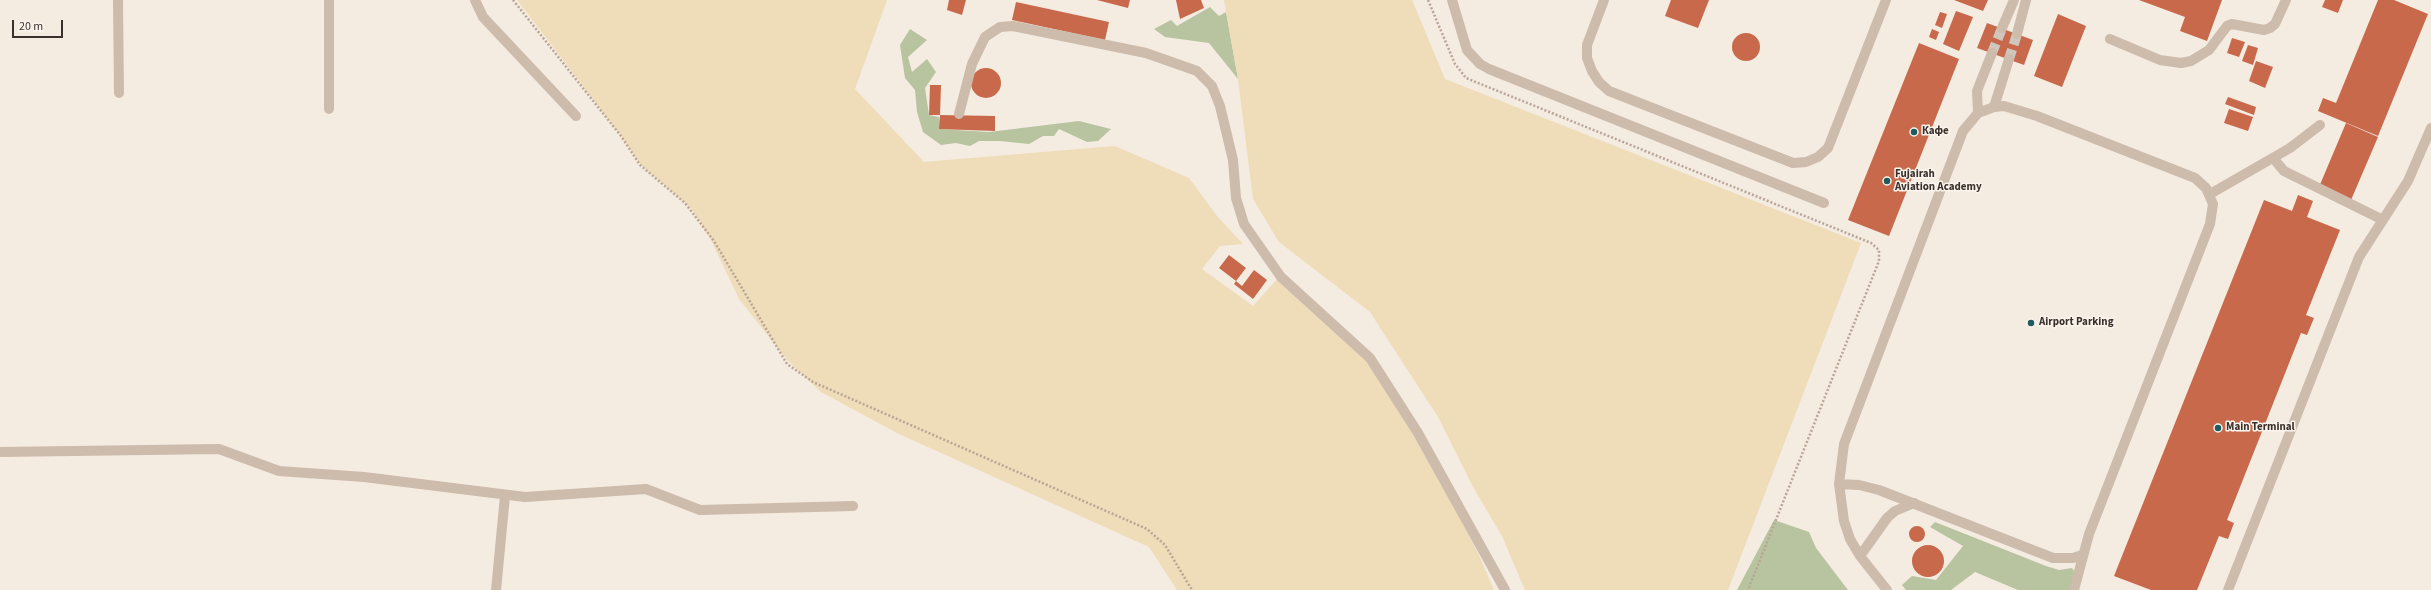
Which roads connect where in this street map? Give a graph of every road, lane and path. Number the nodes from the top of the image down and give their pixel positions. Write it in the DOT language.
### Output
graph roads {
  1 [pos="118,0"];
  2 [pos="330,0"];
  3 [pos="475,0"];
  4 [pos="513,0"];
  5 [pos="1428,0"];
  6 [pos="1452,0"];
  7 [pos="1604,0"];
  8 [pos="1886,0"];
  9 [pos="2014,0"];
  10 [pos="2026,0"];
  11 [pos="2286,0"];
  12 [pos="2002,28"];
  13 [pos="2017,34"];
  14 [pos="2110,39"];
  15 [pos="1992,53"];
  16 [pos="2008,59"];
  17 [pos="119,93"];
  18 [pos="1994,107"];
  19 [pos="329,109"];
  20 [pos="959,114"];
  21 [pos="1978,114"];
  22 [pos="576,116"];
  23 [pos="2320,125"];
  24 [pos="2431,128"];
  25 [pos="2273,158"];
  26 [pos="2210,194"];
  27 [pos="1824,203"];
  28 [pos="2383,220"];
  29 [pos="0,452"];
  30 [pos="1838,484"];
  31 [pos="505,496"];
  32 [pos="1914,503"];
  33 [pos="853,506"];
  34 [pos="2082,555"];
  35 [pos="1860,556"];
  36 [pos="496,590"];
  37 [pos="1192,590"];
  38 [pos="1505,590"];
  39 [pos="1748,590"];
  40 [pos="1888,590"];
  41 [pos="2074,590"];
  42 [pos="2228,590"];
  1 -- 17 [label="street"];
  2 -- 19 [label="street"];
  3 -- 22 [label="street"];
  4 -- 37 [label="path"];
  5 -- 39 [label="path"];
  6 -- 27 [label="street"];
  7 -- 8 [label="street"];
  9 -- 12 [label="street"];
  10 -- 13 [label="street"];
  11 -- 14 [label="street"];
  15 -- 21 [label="street"];
  16 -- 18 [label="street"];
  18 -- 21 [label="street"];
  18 -- 26 [label="street"];
  20 -- 38 [label="street"];
  21 -- 30 [label="street"];
  23 -- 25 [label="street"];
  24 -- 28 [label="street"];
  25 -- 26 [label="street"];
  25 -- 28 [label="street"];
  26 -- 34 [label="street"];
  28 -- 42 [label="street"];
  29 -- 31 [label="street"];
  30 -- 32 [label="street"];
  30 -- 35 [label="street"];
  31 -- 33 [label="street"];
  31 -- 36 [label="street"];
  32 -- 34 [label="street"];
  32 -- 35 [label="street"];
  34 -- 41 [label="street"];
  35 -- 40 [label="street"];
}
